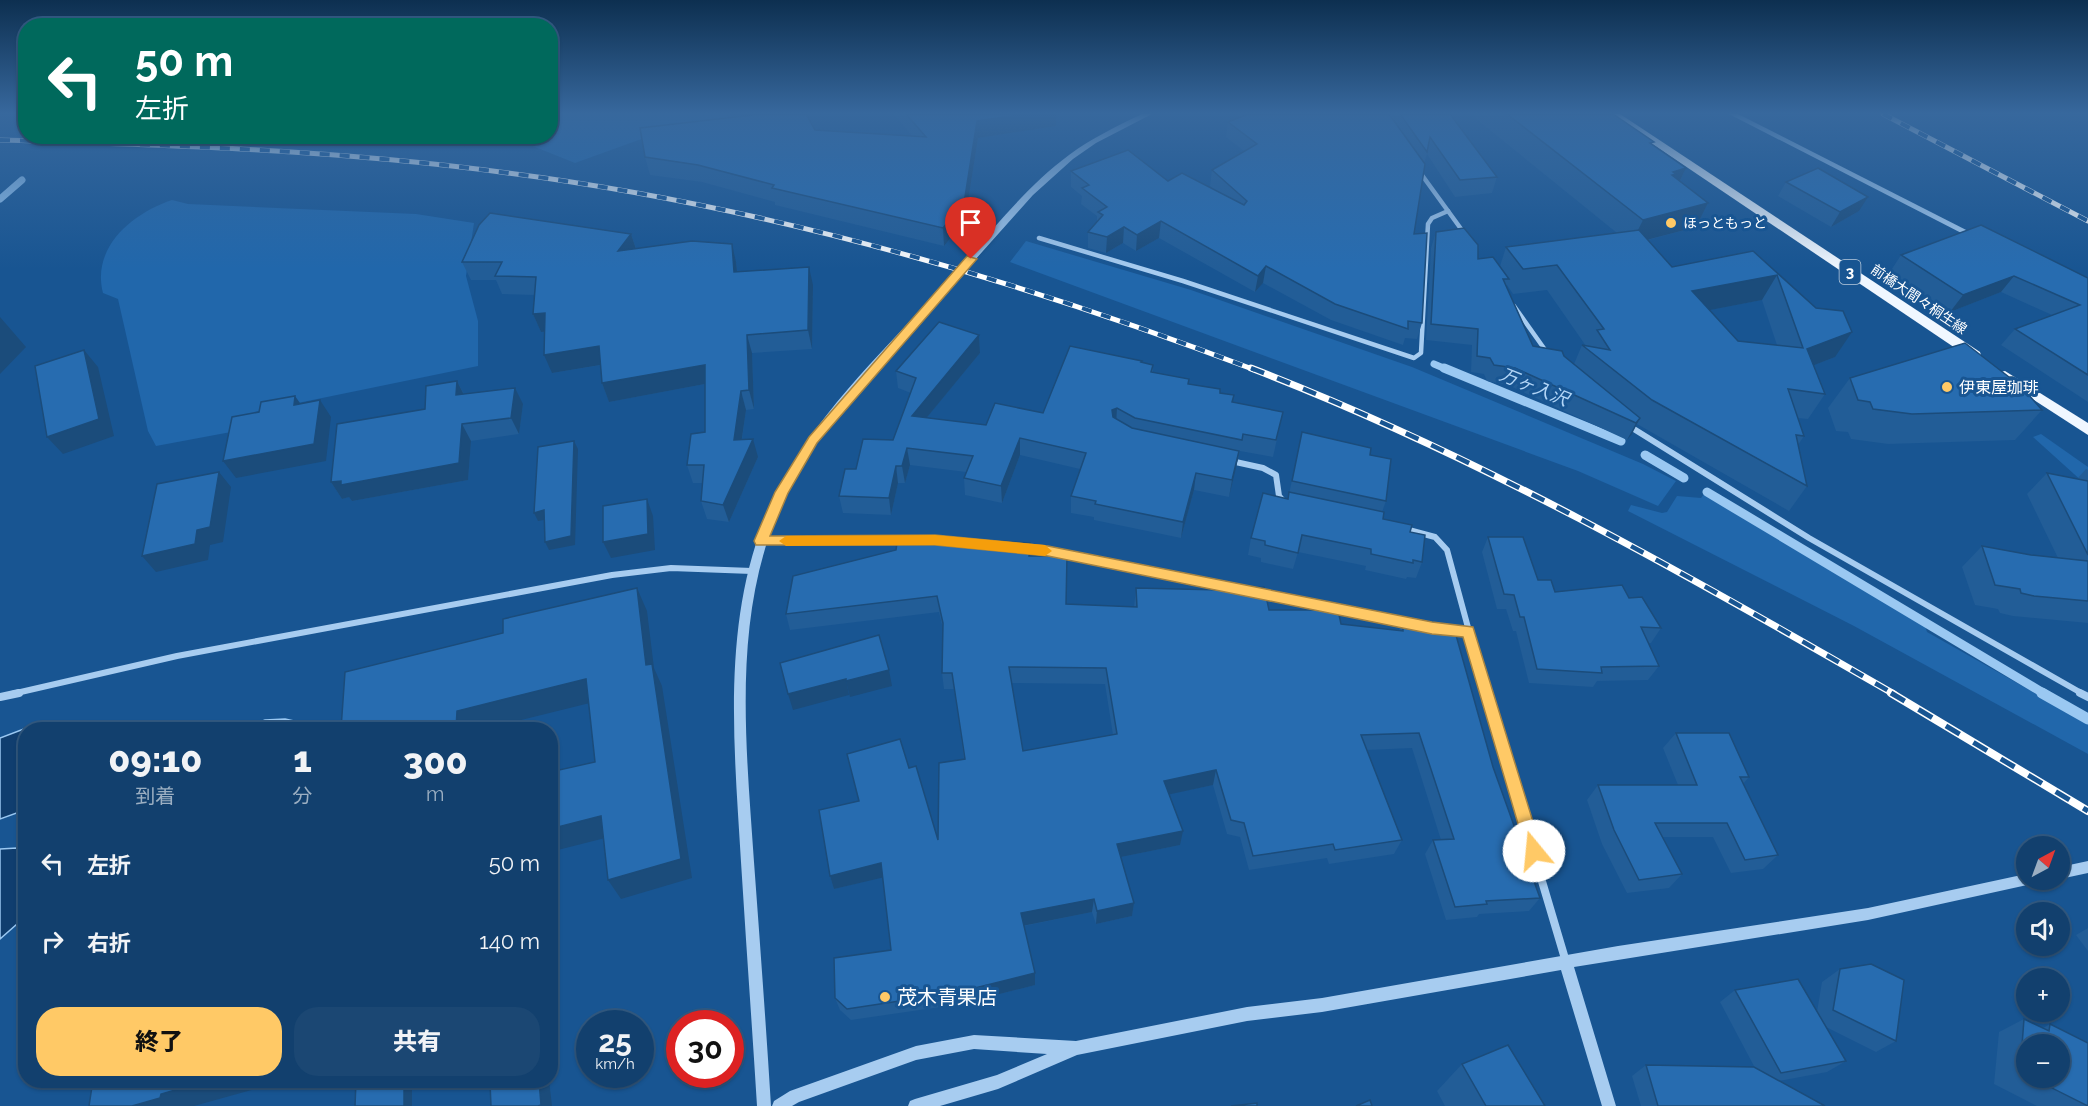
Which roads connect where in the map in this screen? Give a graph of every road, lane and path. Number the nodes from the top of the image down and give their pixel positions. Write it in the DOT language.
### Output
graph roads {
  1 [pos="1058,166"];
  2 [pos="1416,166"];
  3 [pos="1691,166"];
  4 [pos="1835,166"];
  5 [pos="1448,211"];
  6 [pos="1466,236"];
  7 [pos="1039,238"];
  8 [pos="1983,241"];
  9 [pos="1510,301"];
  10 [pos="1555,364"];
  11 [pos="1618,418"];
  12 [pos="2088,430"];
  13 [pos="1228,460"];
  14 [pos="1294,506"];
  15 [pos="1398,527"];
  16 [pos="761,541"];
  17 [pos="917,541"];
  18 [pos="1013,547"];
  19 [pos="752,572"];
  20 [pos="1421,626"];
  21 [pos="1444,629"];
  22 [pos="1468,632"];
  23 [pos="0,697"];
  24 [pos="2088,697"];
  25 [pos="2088,867"];
  26 [pos="2070,871"];
  27 [pos="2016,882"];
  28 [pos="1566,962"];
  29 [pos="1077,1048"];
  30 [pos="764,1106"];
  31 [pos="779,1106"];
  32 [pos="915,1106"];
  33 [pos="1609,1106"];
  1 -- 16 [label="street, bridge"];
  2 -- 5 [label="street"];
  3 -- 12 [label="main road, 前橋大間々桐生線 / 3"];
  4 -- 8 [label="street"];
  5 -- 6 [label="street"];
  5 -- 7 [label="street"];
  9 -- 10 [label="street"];
  11 -- 24 [label="street"];
  13 -- 14 [label="street"];
  15 -- 22 [label="street"];
  16 -- 17 [label="street"];
  16 -- 19 [label="street"];
  18 -- 20 [label="street"];
  19 -- 23 [label="street"];
  19 -- 30 [label="street"];
  21 -- 22 [label="street"];
  22 -- 28 [label="street"];
  25 -- 26 [label="street"];
  27 -- 28 [label="street"];
  28 -- 29 [label="street"];
  28 -- 33 [label="street"];
  29 -- 31 [label="street"];
  29 -- 32 [label="street"];
}
